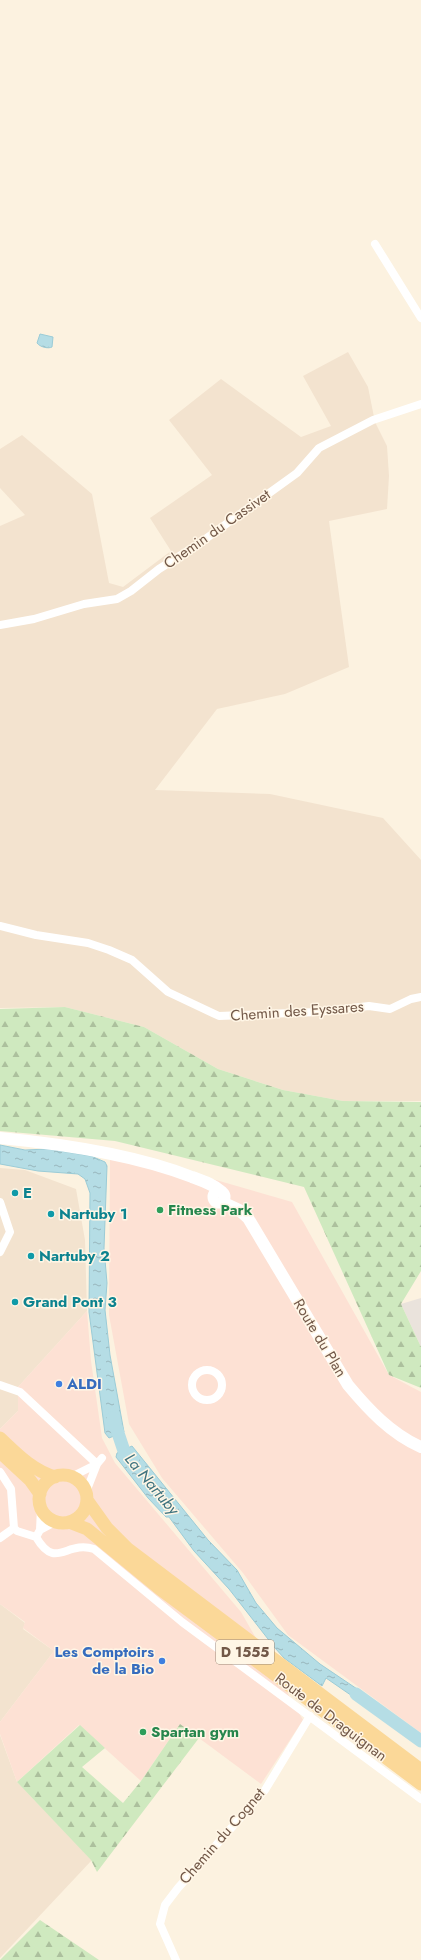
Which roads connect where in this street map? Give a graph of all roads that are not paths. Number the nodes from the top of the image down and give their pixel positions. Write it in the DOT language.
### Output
graph roads {
  1 [pos="375,244"];
  2 [pos="421,318"];
  3 [pos="421,404"];
  4 [pos="0,625"];
  5 [pos="0,926"];
  6 [pos="421,997"];
  7 [pos="0,1138"];
  8 [pos="0,1202"];
  9 [pos="0,1252"];
  10 [pos="0,1385"];
  11 [pos="0,1438"];
  12 [pos="421,1447"];
  13 [pos="0,1452"];
  14 [pos="100,1461"];
  15 [pos="0,1472"];
  16 [pos="55,1477"];
  17 [pos="71,1477"];
  18 [pos="40,1494"];
  19 [pos="86,1496"];
  20 [pos="41,1508"];
  21 [pos="55,1522"];
  22 [pos="69,1522"];
  23 [pos="14,1528"];
  24 [pos="38,1533"];
  25 [pos="0,1538"];
  26 [pos="310,1716"];
  27 [pos="421,1770"];
  28 [pos="421,1784"];
  29 [pos="421,1799"];
  30 [pos="176,1960"];
  1 -- 2 [label="street"];
  3 -- 4 [label="street, Chemin du Cassivet"];
  5 -- 6 [label="street, Chemin des Eyssares"];
  7 -- 12 [label="street, Route du Plan"];
  8 -- 9 [label="street"];
  10 -- 14 [label="street"];
  11 -- 16 [label="main road"];
  13 -- 18 [label="main road"];
  14 -- 17 [label="street"];
  14 -- 19 [label="street"];
  15 -- 23 [label="street"];
  16 -- 17 [label="main road"];
  16 -- 18 [label="main road"];
  17 -- 19 [label="main road"];
  18 -- 20 [label="main road"];
  19 -- 22 [label="main road"];
  19 -- 27 [label="main road, Route de Draguignan / D 1555"];
  20 -- 21 [label="main road"];
  20 -- 24 [label="street"];
  21 -- 22 [label="main road"];
  21 -- 24 [label="street"];
  22 -- 28 [label="main road, Route de Draguignan / D 1555"];
  23 -- 24 [label="street"];
  23 -- 25 [label="street"];
  24 -- 26 [label="street"];
  26 -- 29 [label="street"];
  26 -- 30 [label="street, Chemin du Cognet"];
}
